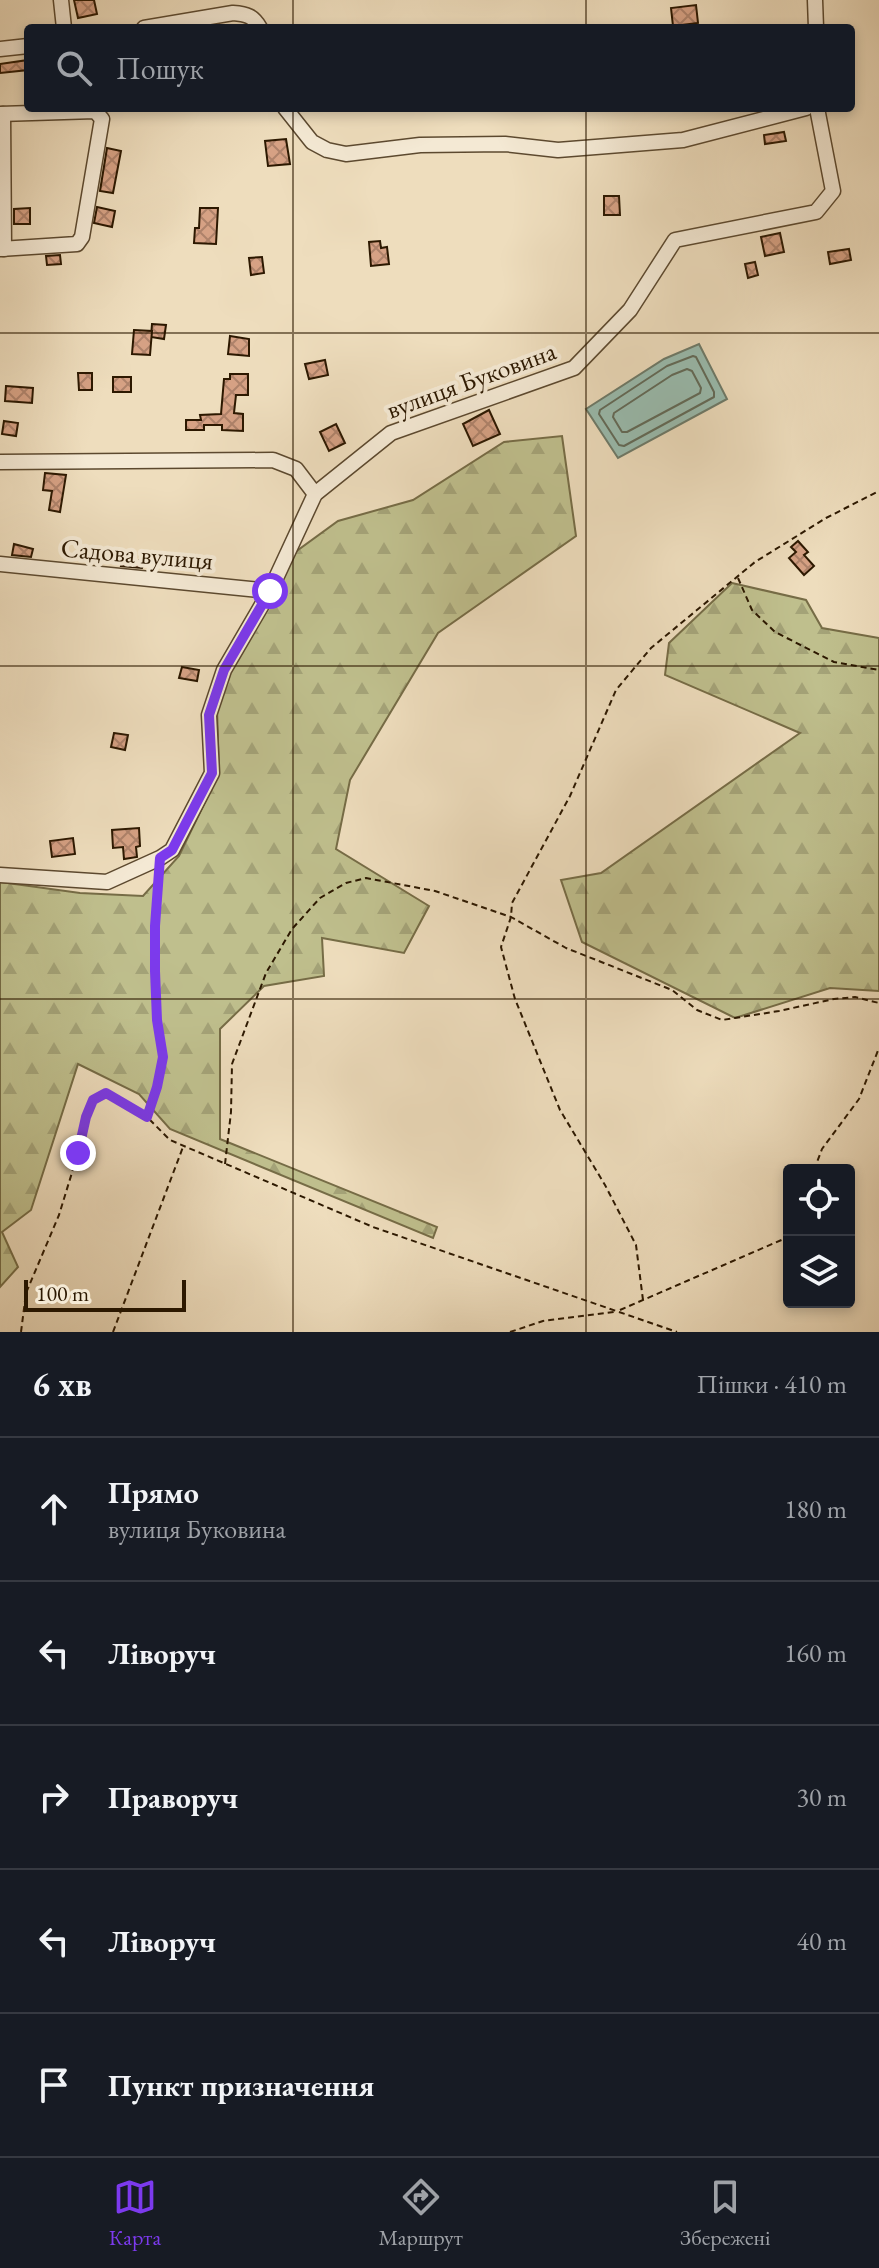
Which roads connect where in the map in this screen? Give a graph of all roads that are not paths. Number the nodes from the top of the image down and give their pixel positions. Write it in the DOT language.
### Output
graph roads {
  1 [pos="61,0"];
  2 [pos="815,0"];
  3 [pos="64,24"];
  4 [pos="168,24"];
  5 [pos="258,24"];
  6 [pos="816,24"];
  7 [pos="24,46"];
  8 [pos="0,49"];
  9 [pos="64,112"];
  10 [pos="96,112"];
  11 [pos="288,112"];
  12 [pos="791,112"];
  13 [pos="818,112"];
  14 [pos="2,114"];
  15 [pos="2,249"];
  16 [pos="0,462"];
  17 [pos="315,494"];
  18 [pos="0,564"];
  19 [pos="270,591"];
  20 [pos="0,875"];
  1 -- 3 [label="street"];
  2 -- 6 [label="street"];
  4 -- 5 [label="street"];
  7 -- 8 [label="street"];
  9 -- 14 [label="street"];
  10 -- 15 [label="street"];
  11 -- 12 [label="street"];
  13 -- 17 [label="street, вулиця Буковина"];
  14 -- 15 [label="street"];
  16 -- 17 [label="street"];
  17 -- 19 [label="street, вулиця Буковина"];
  18 -- 19 [label="street, Садова вулиця"];
  19 -- 20 [label="street, вулиця Буковина"];
}
